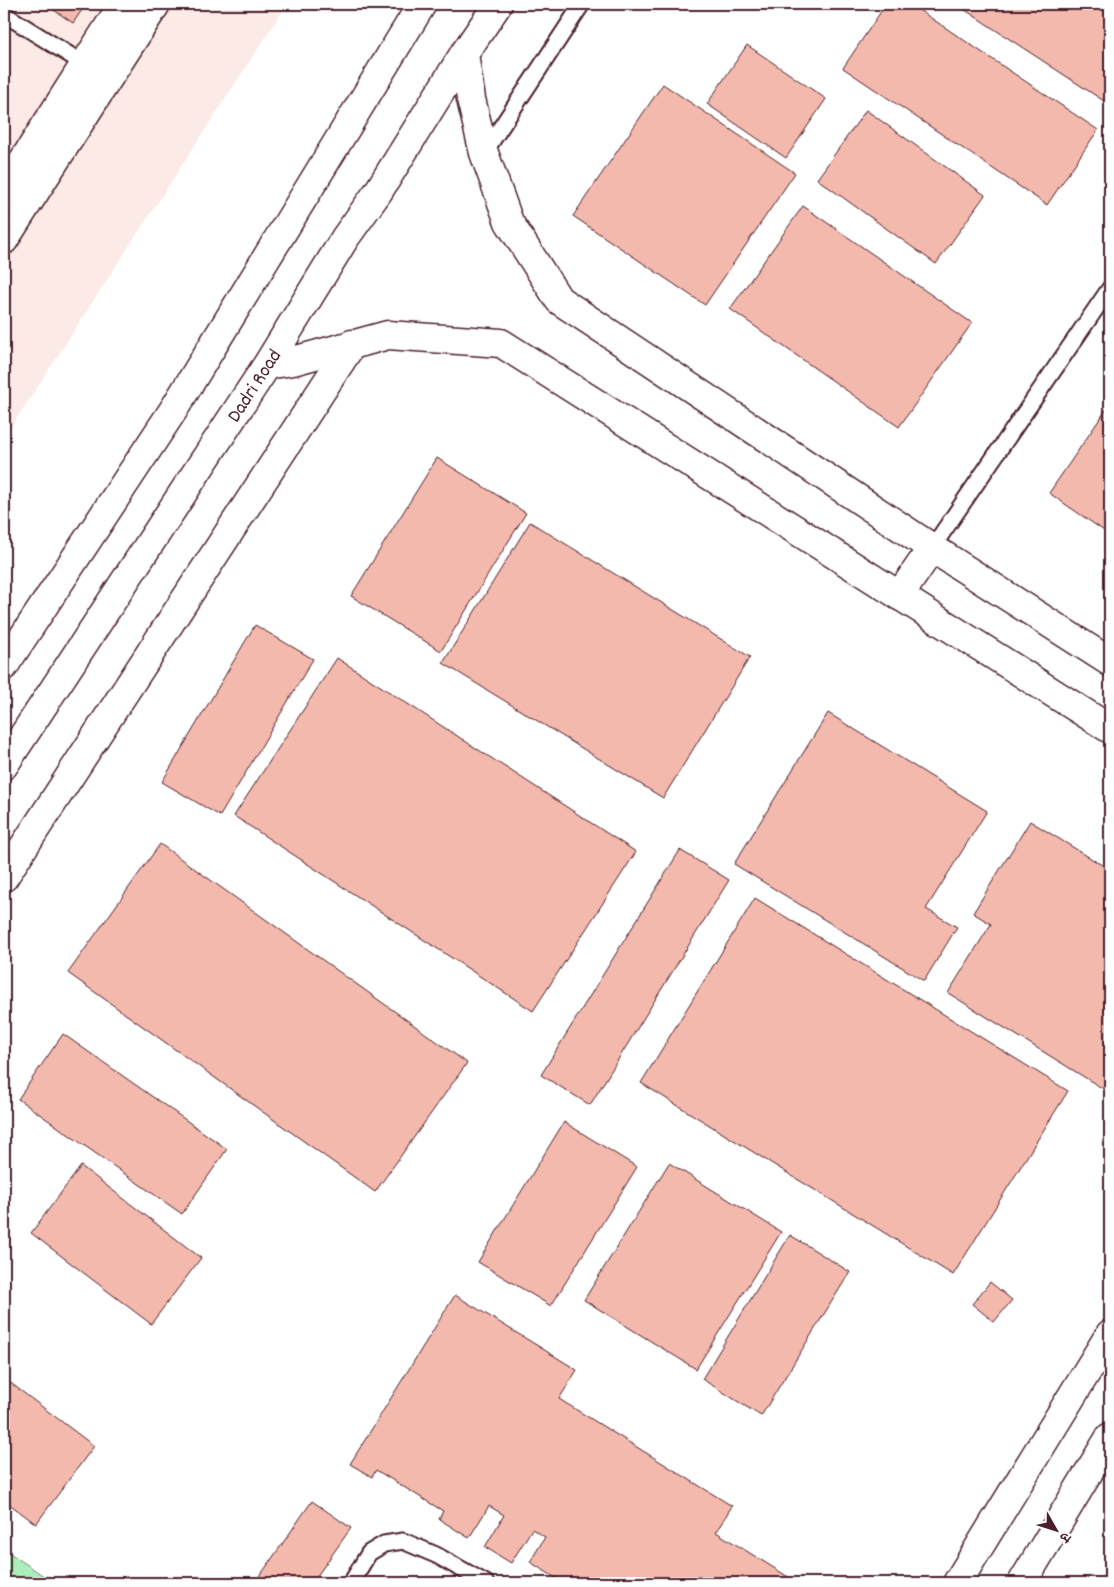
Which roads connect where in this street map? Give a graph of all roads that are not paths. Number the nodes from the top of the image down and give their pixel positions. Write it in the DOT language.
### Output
graph roads {
  1 [pos="123,4"];
  2 [pos="156,4"];
  3 [pos="422,4"];
  4 [pos="498,4"];
  5 [pos="582,4"];
  6 [pos="4,14"];
  7 [pos="464,54"];
  8 [pos="97,71"];
  9 [pos="484,153"];
  10 [pos="4,191"];
  11 [pos="4,240"];
  12 [pos="1110,288"];
  13 [pos="352,344"];
  14 [pos="267,365"];
  15 [pos="932,548"];
  16 [pos="899,596"];
  17 [pos="1110,662"];
  18 [pos="4,666"];
  19 [pos="1110,729"];
  20 [pos="4,765"];
  21 [pos="4,877"];
  22 [pos="1110,1334"];
  23 [pos="1110,1437"];
  24 [pos="352,1583"];
  25 [pos="486,1583"];
  26 [pos="957,1583"];
  27 [pos="1022,1583"];
  1 -- 8 [label="street"];
  2 -- 8 [label="street"];
  3 -- 18 [label="street"];
  4 -- 7 [label="street, Dadri Road"];
  5 -- 9 [label="lane"];
  6 -- 8 [label="lane"];
  7 -- 9 [label="street"];
  7 -- 14 [label="street, Dadri Road"];
  8 -- 10 [label="street"];
  8 -- 11 [label="street"];
  9 -- 15 [label="street"];
  12 -- 15 [label="lane"];
  13 -- 14 [label="street"];
  13 -- 16 [label="street"];
  13 -- 21 [label="street"];
  14 -- 20 [label="street, Dadri Road"];
  15 -- 16 [label="street"];
  15 -- 17 [label="street"];
  16 -- 19 [label="street"];
  22 -- 26 [label="street"];
  23 -- 27 [label="street"];
  24 -- 25 [label="lane"];
}
